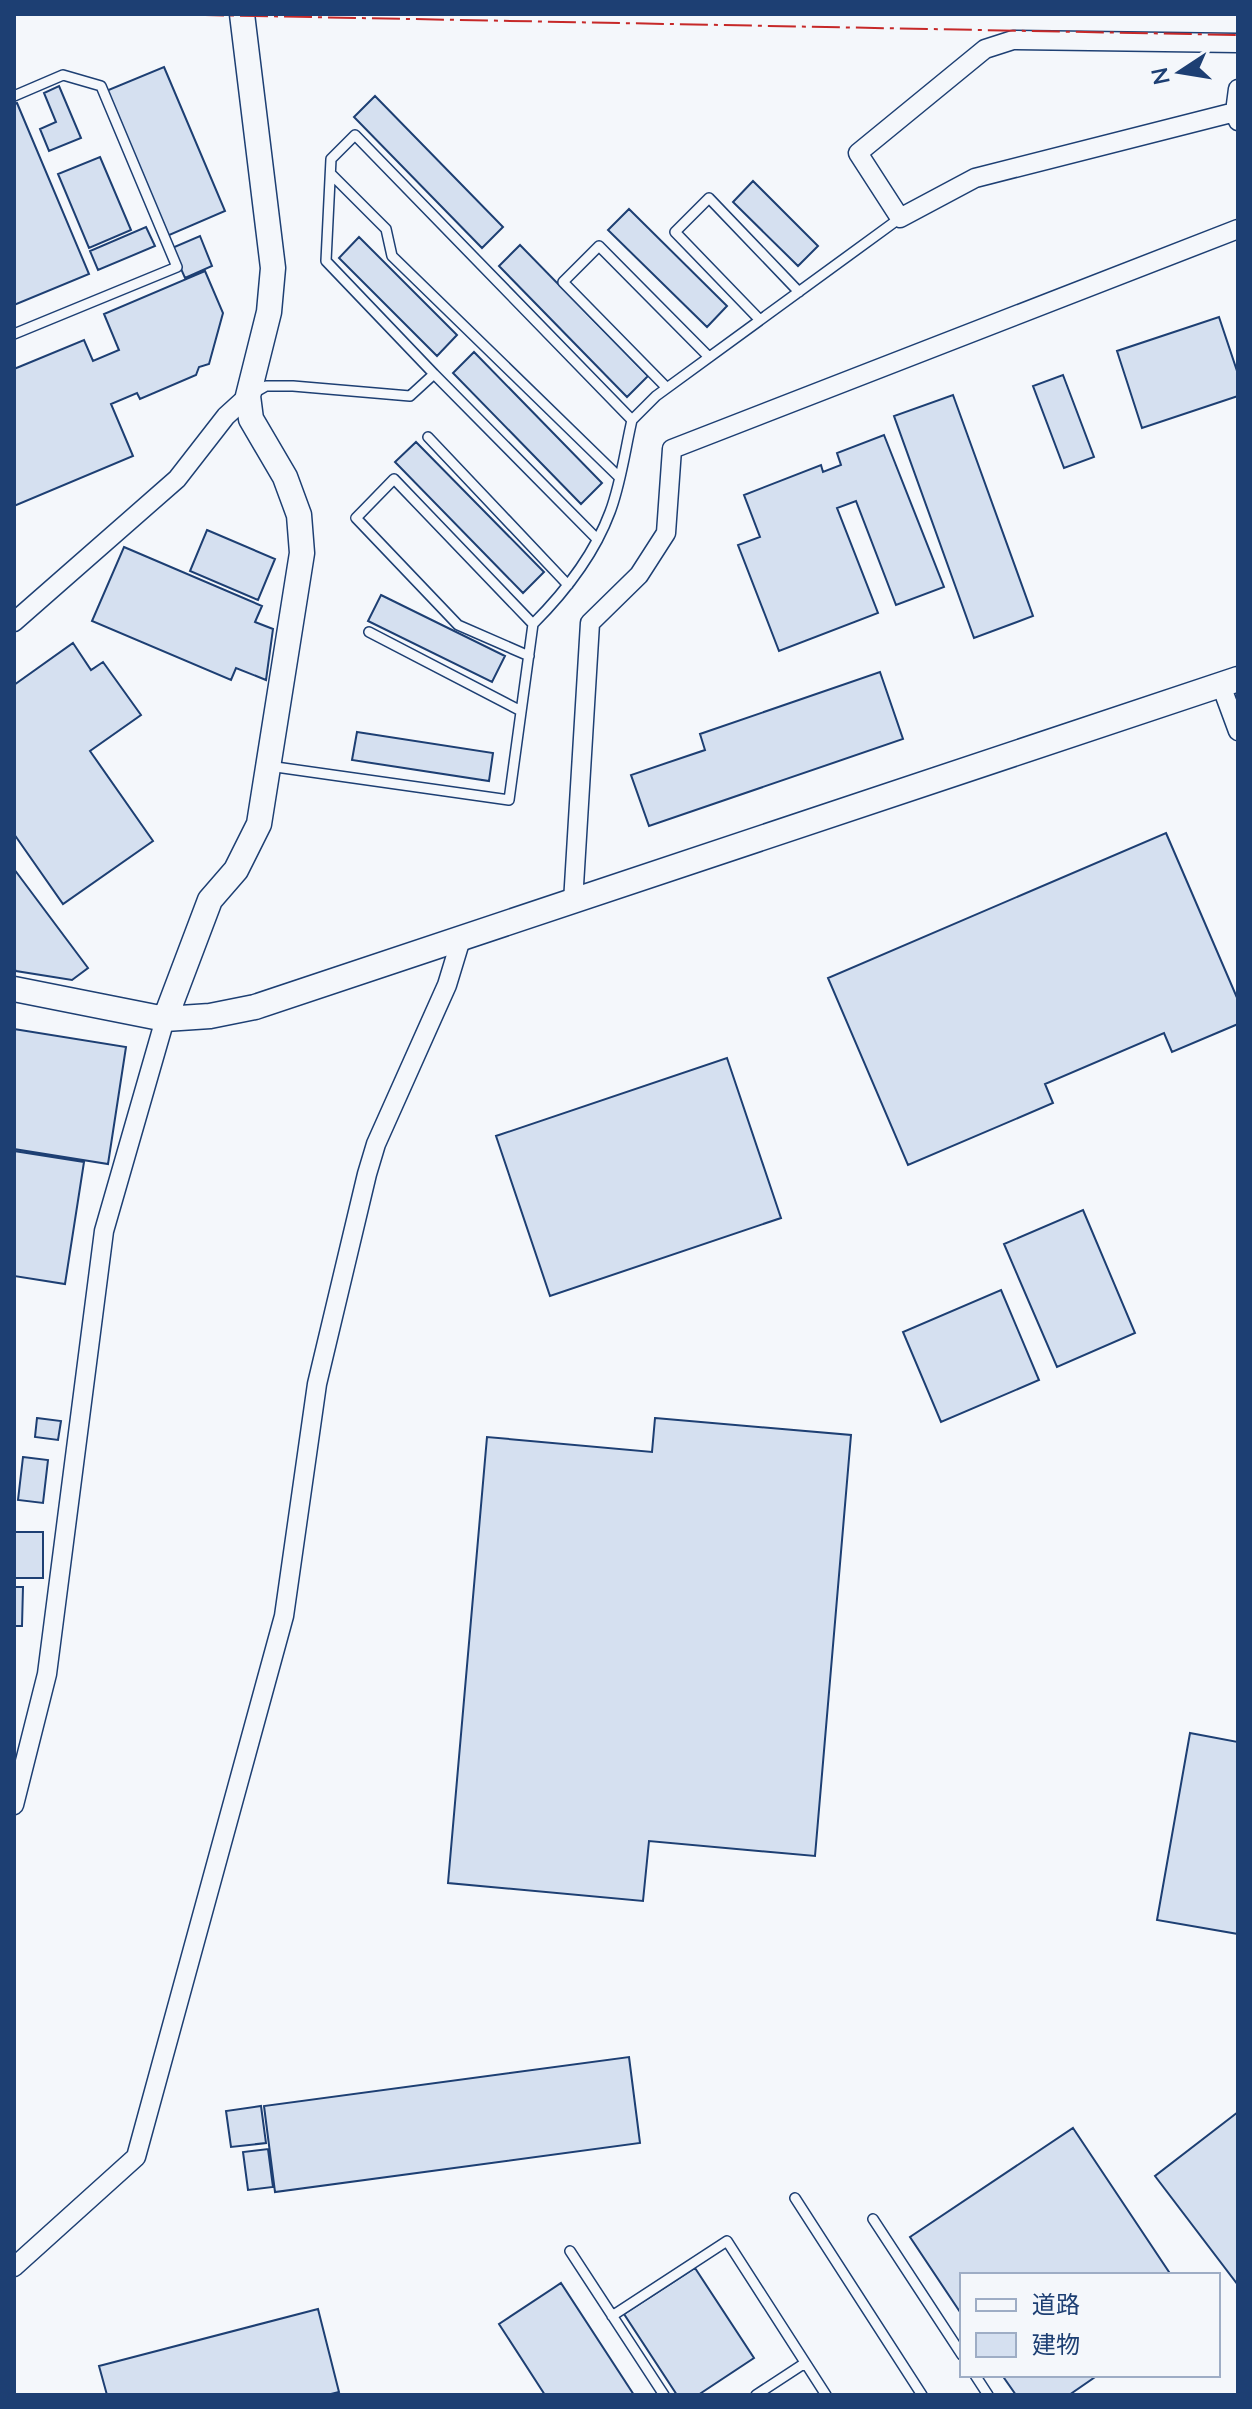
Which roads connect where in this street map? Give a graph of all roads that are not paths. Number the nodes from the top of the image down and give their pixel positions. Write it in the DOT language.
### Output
graph roads {
  1 [pos="242,14"];
  2 [pos="1238,43"];
  3 [pos="1238,89"];
  4 [pos="14,96"];
  5 [pos="1236,117"];
  6 [pos="331,174"];
  7 [pos="900,218"];
  8 [pos="1238,229"];
  9 [pos="799,292"];
  10 [pos="760,320"];
  11 [pos="14,334"];
  12 [pos="709,357"];
  13 [pos="434,374"];
  14 [pos="667,388"];
  15 [pos="248,396"];
  16 [pos="632,420"];
  17 [pos="428,437"];
  18 [pos="619,477"];
  19 [pos="597,539"];
  20 [pos="568,585"];
  21 [pos="14,622"];
  22 [pos="533,624"];
  23 [pos="369,632"];
  24 [pos="529,656"];
  25 [pos="1229,682"];
  26 [pos="521,711"];
  27 [pos="1238,731"];
  28 [pos="268,766"];
  29 [pos="573,902"];
  30 [pos="461,939"];
  31 [pos="14,989"];
  32 [pos="165,1019"];
  33 [pos="14,1805"];
  34 [pos="795,2198"];
  35 [pos="873,2219"];
  36 [pos="570,2251"];
  37 [pos="14,2267"];
  38 [pos="612,2316"];
  39 [pos="960,2352"];
  40 [pos="805,2363"];
  41 [pos="976,2377"];
  42 [pos="664,2395"];
  43 [pos="756,2395"];
  44 [pos="826,2395"];
  45 [pos="922,2395"];
  46 [pos="988,2395"];
  1 -- 15 [label="street"];
  2 -- 7 [label="street"];
  3 -- 5 [label="street"];
  4 -- 11 [label="lane"];
  5 -- 7 [label="street"];
  6 -- 13 [label="lane"];
  6 -- 16 [label="lane"];
  6 -- 18 [label="lane"];
  7 -- 9 [label="lane"];
  8 -- 29 [label="street"];
  9 -- 10 [label="lane"];
  9 -- 10 [label="lane"];
  10 -- 12 [label="lane"];
  12 -- 14 [label="lane"];
  12 -- 14 [label="lane"];
  13 -- 15 [label="lane"];
  13 -- 19 [label="lane"];
  14 -- 16 [label="lane"];
  15 -- 21 [label="street"];
  15 -- 28 [label="street"];
  16 -- 18 [label="lane"];
  17 -- 20 [label="lane"];
  18 -- 19 [label="lane"];
  19 -- 20 [label="lane"];
  20 -- 22 [label="lane"];
  22 -- 24 [label="lane"];
  22 -- 24 [label="lane"];
  23 -- 26 [label="lane"];
  24 -- 26 [label="lane"];
  25 -- 27 [label="street"];
  25 -- 29 [label="street"];
  26 -- 28 [label="lane"];
  28 -- 32 [label="street"];
  29 -- 30 [label="street"];
  30 -- 32 [label="street"];
  30 -- 37 [label="street"];
  31 -- 32 [label="street"];
  32 -- 33 [label="street"];
  34 -- 45 [label="lane"];
  35 -- 39 [label="lane"];
  36 -- 38 [label="lane"];
  38 -- 40 [label="lane"];
  38 -- 42 [label="lane"];
  40 -- 43 [label="lane"];
  40 -- 44 [label="lane"];
  41 -- 46 [label="lane"];
}
